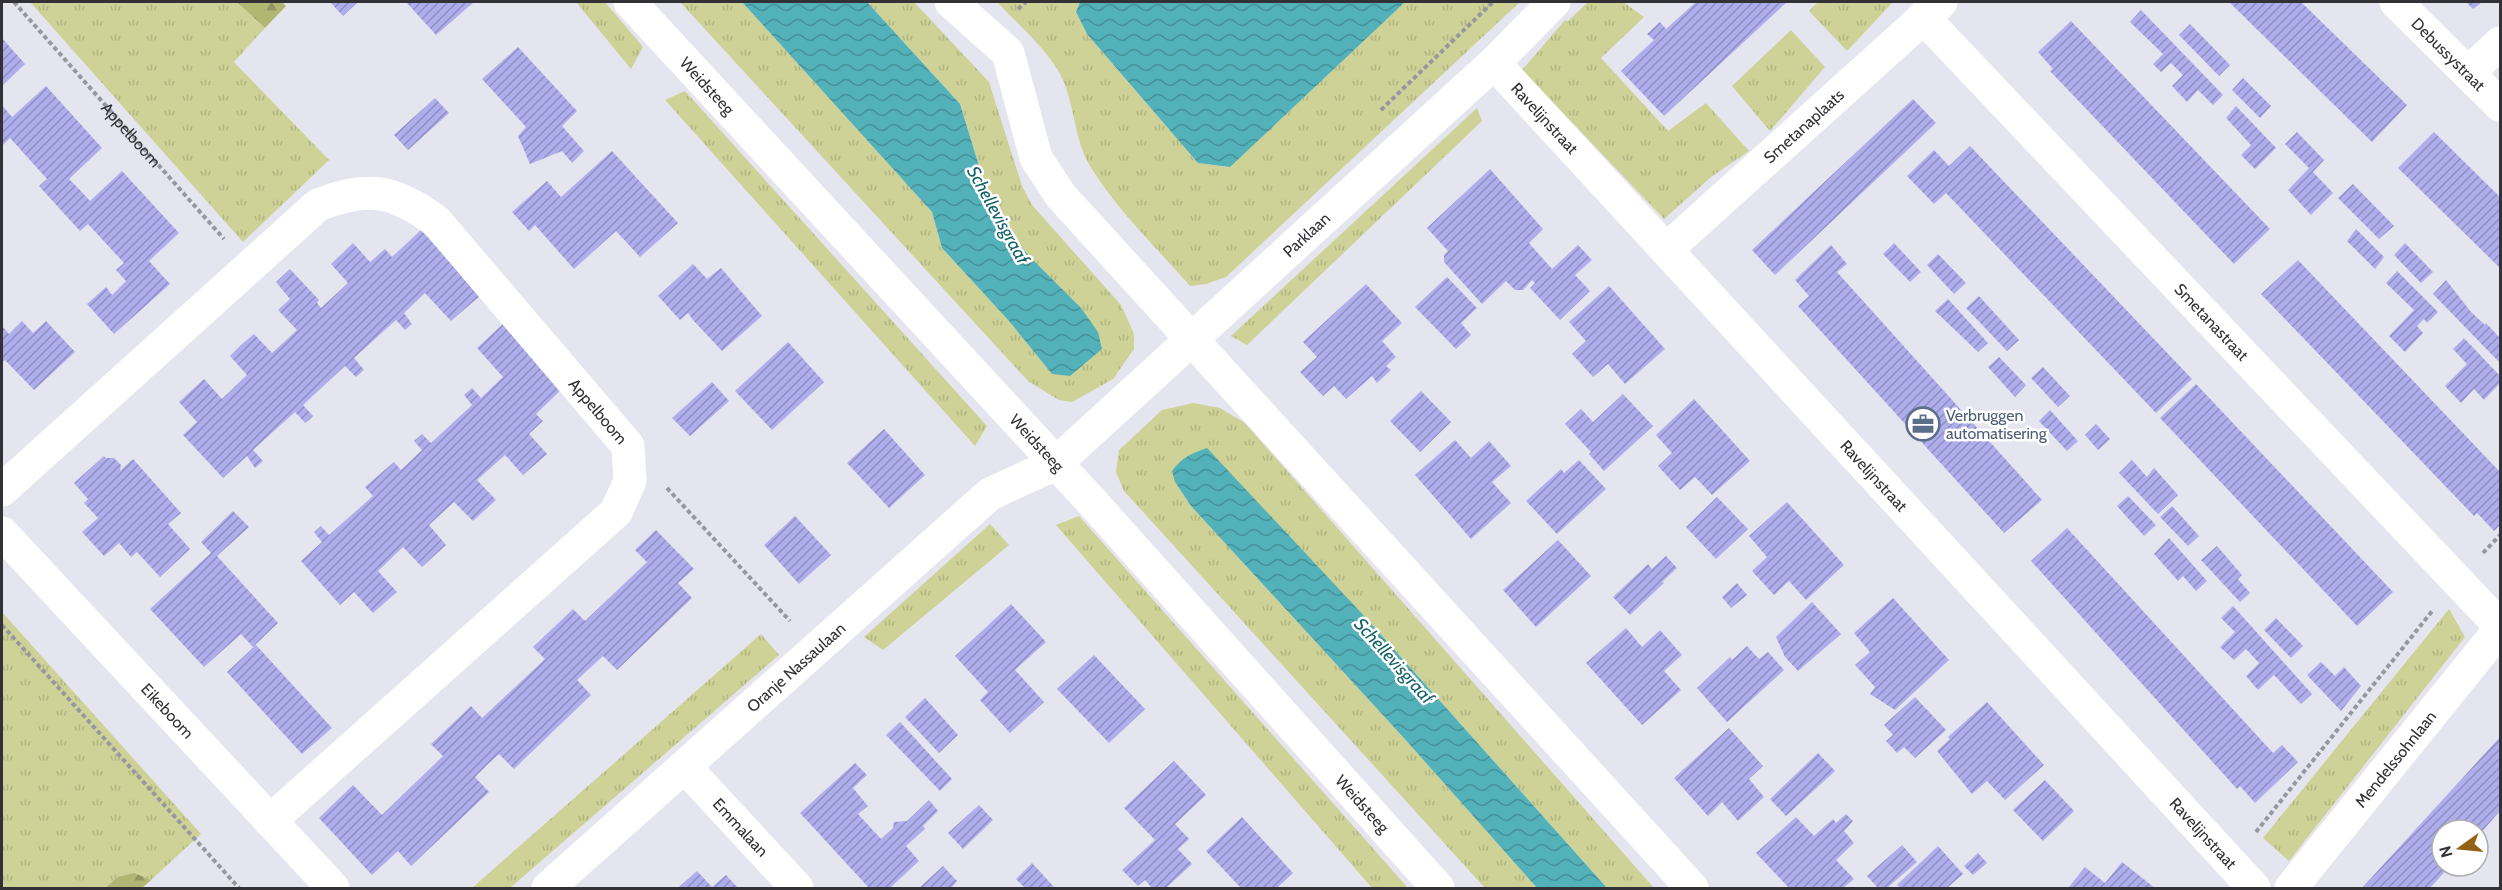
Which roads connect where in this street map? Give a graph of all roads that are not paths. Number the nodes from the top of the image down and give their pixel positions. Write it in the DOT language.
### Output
graph roads {
  1 [pos="630,2"];
  2 [pos="951,2"];
  3 [pos="1554,2"];
  4 [pos="2396,2"];
  5 [pos="1932,9"];
  6 [pos="2500,43"];
  7 [pos="1494,63"];
  8 [pos="2468,73"];
  9 [pos="2500,105"];
  10 [pos="1667,249"];
  11 [pos="1193,339"];
  12 [pos="1055,464"];
  13 [pos="2,490"];
  14 [pos="2,533"];
  15 [pos="2500,628"];
  16 [pos="685,767"];
  17 [pos="270,821"];
  18 [pos="333,888"];
  19 [pos="548,888"];
  20 [pos="797,888"];
  21 [pos="1438,888"];
  22 [pos="1692,888"];
  23 [pos="2254,888"];
  24 [pos="2291,888"];
  1 -- 12 [label="street, Weidsteeg"];
  2 -- 11 [label="street"];
  3 -- 7 [label="street, Parklaan"];
  4 -- 8 [label="street, Debussystraat"];
  5 -- 10 [label="street, Smetanaplaats"];
  5 -- 15 [label="street, Smetanastraat"];
  6 -- 8 [label="street"];
  7 -- 10 [label="street, Ravelijnstraat"];
  7 -- 11 [label="street, Parklaan"];
  8 -- 9 [label="street, Debussystraat"];
  10 -- 23 [label="street, Ravelijnstraat"];
  11 -- 12 [label="street, Parklaan"];
  11 -- 22 [label="street"];
  12 -- 16 [label="street, Oranje Nassaulaan"];
  12 -- 21 [label="street, Weidsteeg"];
  13 -- 17 [label="street, Appelboom"];
  14 -- 17 [label="street, Eikeboom"];
  15 -- 24 [label="street, Mendelssohnlaan"];
  16 -- 19 [label="street, Oranje Nassaulaan"];
  16 -- 20 [label="street, Emmalaan"];
  17 -- 18 [label="street, Eikeboom"];
}
